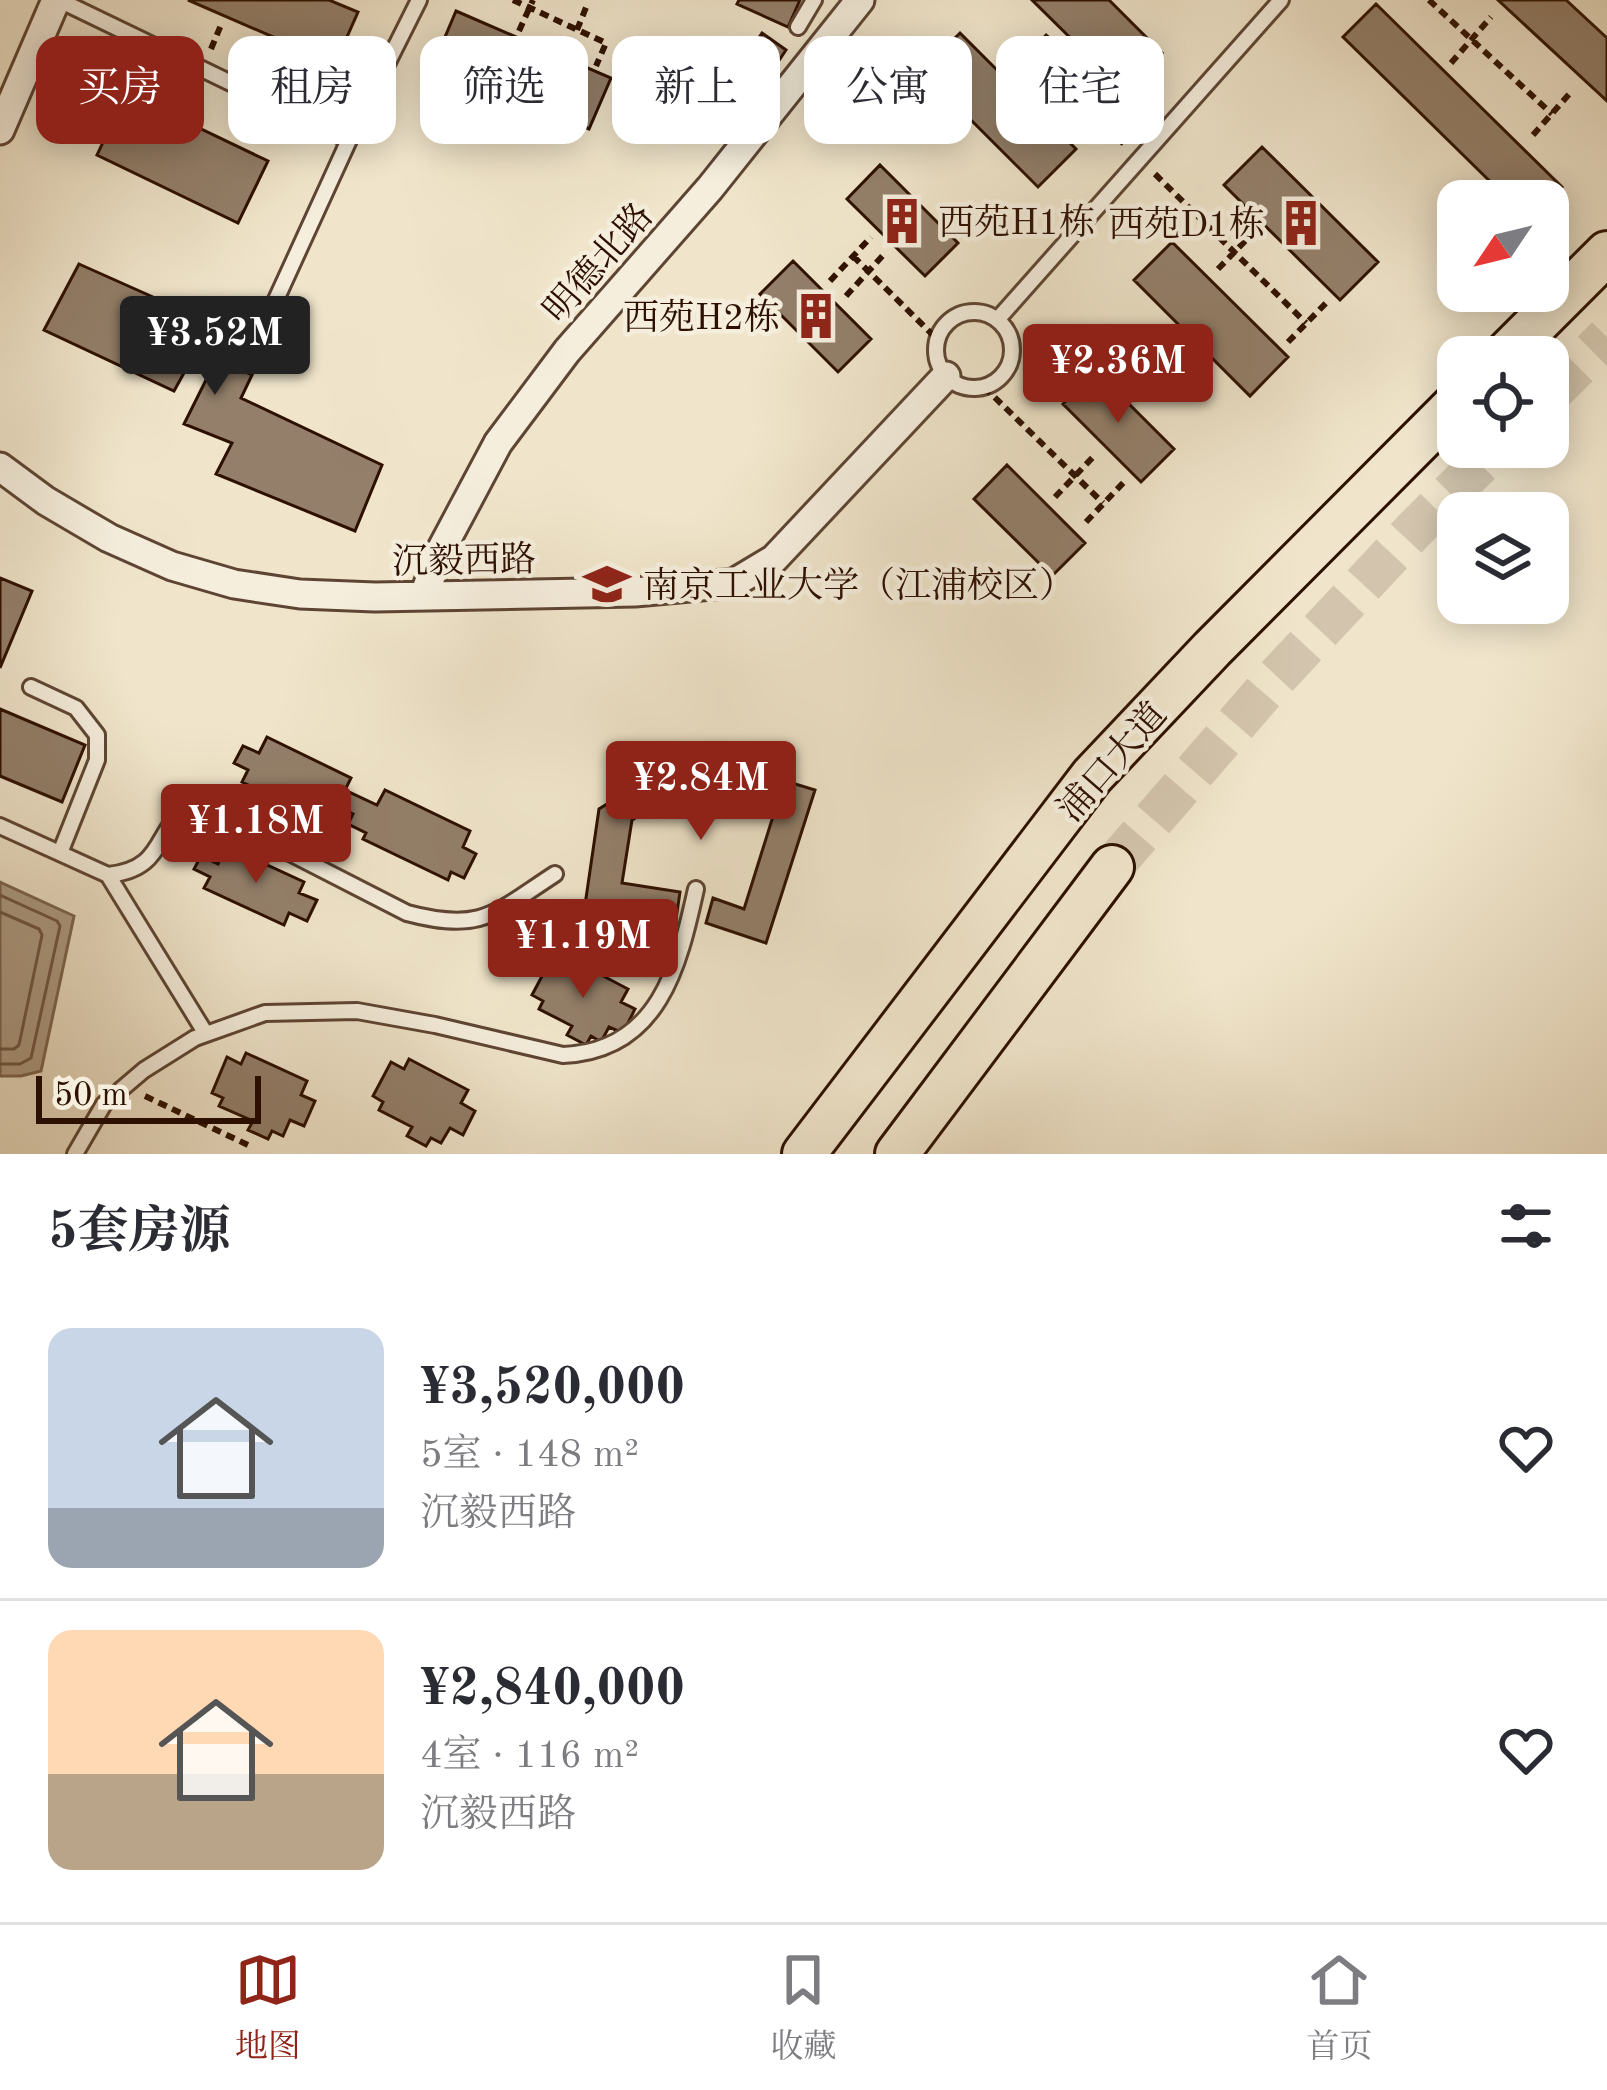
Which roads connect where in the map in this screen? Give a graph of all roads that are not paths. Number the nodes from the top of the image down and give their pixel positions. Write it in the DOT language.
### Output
graph roads {
  1 [pos="57,0"];
  2 [pos="419,0"];
  3 [pos="814,0"];
  4 [pos="860,0"];
  5 [pos="1281,0"];
  6 [pos="798,27"];
  7 [pos="396,46"];
  8 [pos="228,82"];
  9 [pos="0,130"];
  10 [pos="347,144"];
  11 [pos="1607,253"];
  12 [pos="997,320"];
  13 [pos="1524,336"];
  14 [pos="247,354"];
  15 [pos="946,376"];
  16 [pos="1437,423"];
  17 [pos="0,466"];
  18 [pos="424,595"];
  19 [pos="31,687"];
  20 [pos="0,826"];
  21 [pos="60,853"];
  22 [pos="1112,867"];
  23 [pos="556,874"];
  24 [pos="108,875"];
  25 [pos="696,889"];
  26 [pos="206,1034"];
  27 [pos="75,1154"];
  28 [pos="804,1154"];
  29 [pos="897,1154"];
  1 -- 8 [label="lane"];
  1 -- 9 [label="street"];
  2 -- 7 [label="lane"];
  3 -- 6 [label="lane"];
  4 -- 18 [label="street, 明德北路"];
  5 -- 12 [label="lane"];
  10 -- 14 [label="lane"];
  11 -- 13 [label="main road"];
  12 -- 15 [label="lane"];
  12 -- 15 [label="lane"];
  15 -- 18 [label="street, 沉毅西路"];
  16 -- 28 [label="main road, 浦口大道"];
  17 -- 18 [label="street, 沉毅西路"];
  19 -- 21 [label="lane"];
  20 -- 21 [label="lane"];
  21 -- 24 [label="lane"];
  22 -- 29 [label="main road, 浦口大道"];
  23 -- 24 [label="lane"];
  24 -- 26 [label="lane"];
  25 -- 26 [label="lane"];
  26 -- 27 [label="lane"];
}
